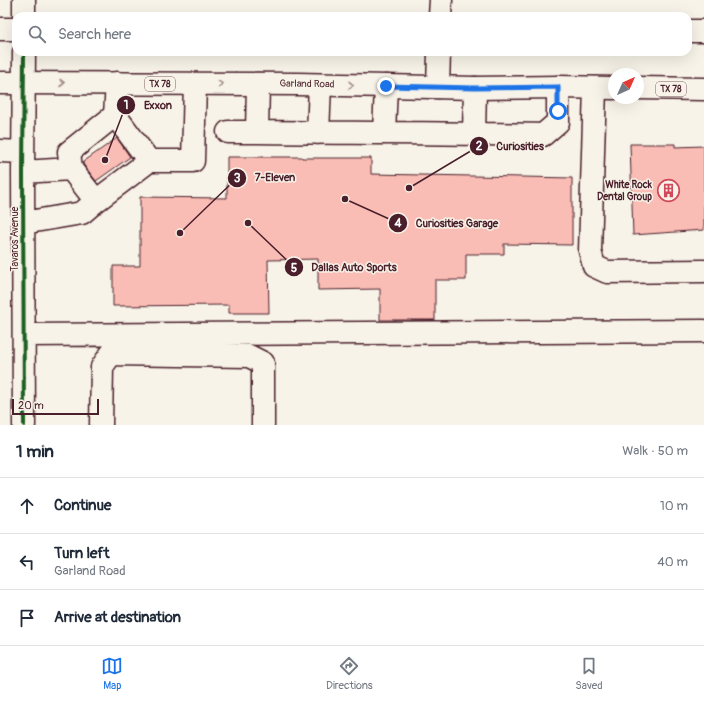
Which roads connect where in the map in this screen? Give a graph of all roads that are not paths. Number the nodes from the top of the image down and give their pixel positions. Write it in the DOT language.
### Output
graph roads {
  1 [pos="24,0"];
  2 [pos="441,0"];
  3 [pos="24,12"];
  4 [pos="440,12"];
  5 [pos="0,29"];
  6 [pos="12,29"];
  7 [pos="692,31"];
  8 [pos="704,31"];
  9 [pos="24,56"];
  10 [pos="439,56"];
  11 [pos="0,83"];
  12 [pos="23,83"];
  13 [pos="116,83"];
  14 [pos="195,84"];
  15 [pos="258,84"];
  16 [pos="320,85"];
  17 [pos="386,86"];
  18 [pos="438,87"];
  19 [pos="558,87"];
  20 [pos="475,88"];
  21 [pos="604,88"];
  22 [pos="644,88"];
  23 [pos="704,89"];
  24 [pos="115,115"];
  25 [pos="228,132"];
  26 [pos="257,132"];
  27 [pos="318,133"];
  28 [pos="384,133"];
  29 [pos="474,134"];
  30 [pos="0,151"];
  31 [pos="149,161"];
  32 [pos="23,162"];
  33 [pos="71,169"];
  34 [pos="96,201"];
  35 [pos="23,223"];
  36 [pos="704,270"];
  37 [pos="704,332"];
  38 [pos="24,335"];
  39 [pos="24,425"];
  40 [pos="101,425"];
  41 [pos="263,425"];
  1 -- 3 [label="main road"];
  2 -- 4 [label="main road"];
  5 -- 6 [label="main road"];
  7 -- 8 [label="main road"];
  9 -- 12 [label="main road, Tavaros Avenue"];
  10 -- 18 [label="main road"];
  11 -- 12 [label="main road, Garland Road / TX 78"];
  12 -- 13 [label="main road, Garland Road / TX 78, one-way"];
  12 -- 32 [label="main road, Tavaros Avenue"];
  13 -- 14 [label="main road, Garland Road / TX 78"];
  13 -- 24 [label="main road"];
  14 -- 15 [label="main road, Garland Road / TX 78, one-way"];
  14 -- 31 [label="main road"];
  15 -- 16 [label="main road, Garland Road / TX 78"];
  15 -- 26 [label="main road"];
  16 -- 17 [label="main road, Garland Road / TX 78, one-way"];
  16 -- 27 [label="main road"];
  17 -- 18 [label="main road, Garland Road / TX 78"];
  17 -- 28 [label="main road"];
  18 -- 20 [label="main road, Garland Road / TX 78"];
  19 -- 20 [label="main road, Garland Road / TX 78"];
  19 -- 21 [label="main road, Garland Road / TX 78"];
  19 -- 29 [label="main road"];
  20 -- 29 [label="main road"];
  21 -- 36 [label="main road"];
  22 -- 23 [label="main road, TX 78"];
  24 -- 31 [label="main road"];
  24 -- 33 [label="main road"];
  25 -- 26 [label="main road"];
  26 -- 27 [label="main road"];
  27 -- 28 [label="main road"];
  28 -- 29 [label="main road"];
  30 -- 32 [label="main road"];
  31 -- 34 [label="main road"];
  32 -- 33 [label="main road"];
  32 -- 35 [label="main road, Tavaros Avenue"];
  33 -- 34 [label="main road"];
  34 -- 35 [label="main road"];
  35 -- 38 [label="main road, Tavaros Avenue"];
  37 -- 38 [label="main road"];
  38 -- 39 [label="main road, Tavaros Avenue"];
  40 -- 41 [label="main road"];
}
